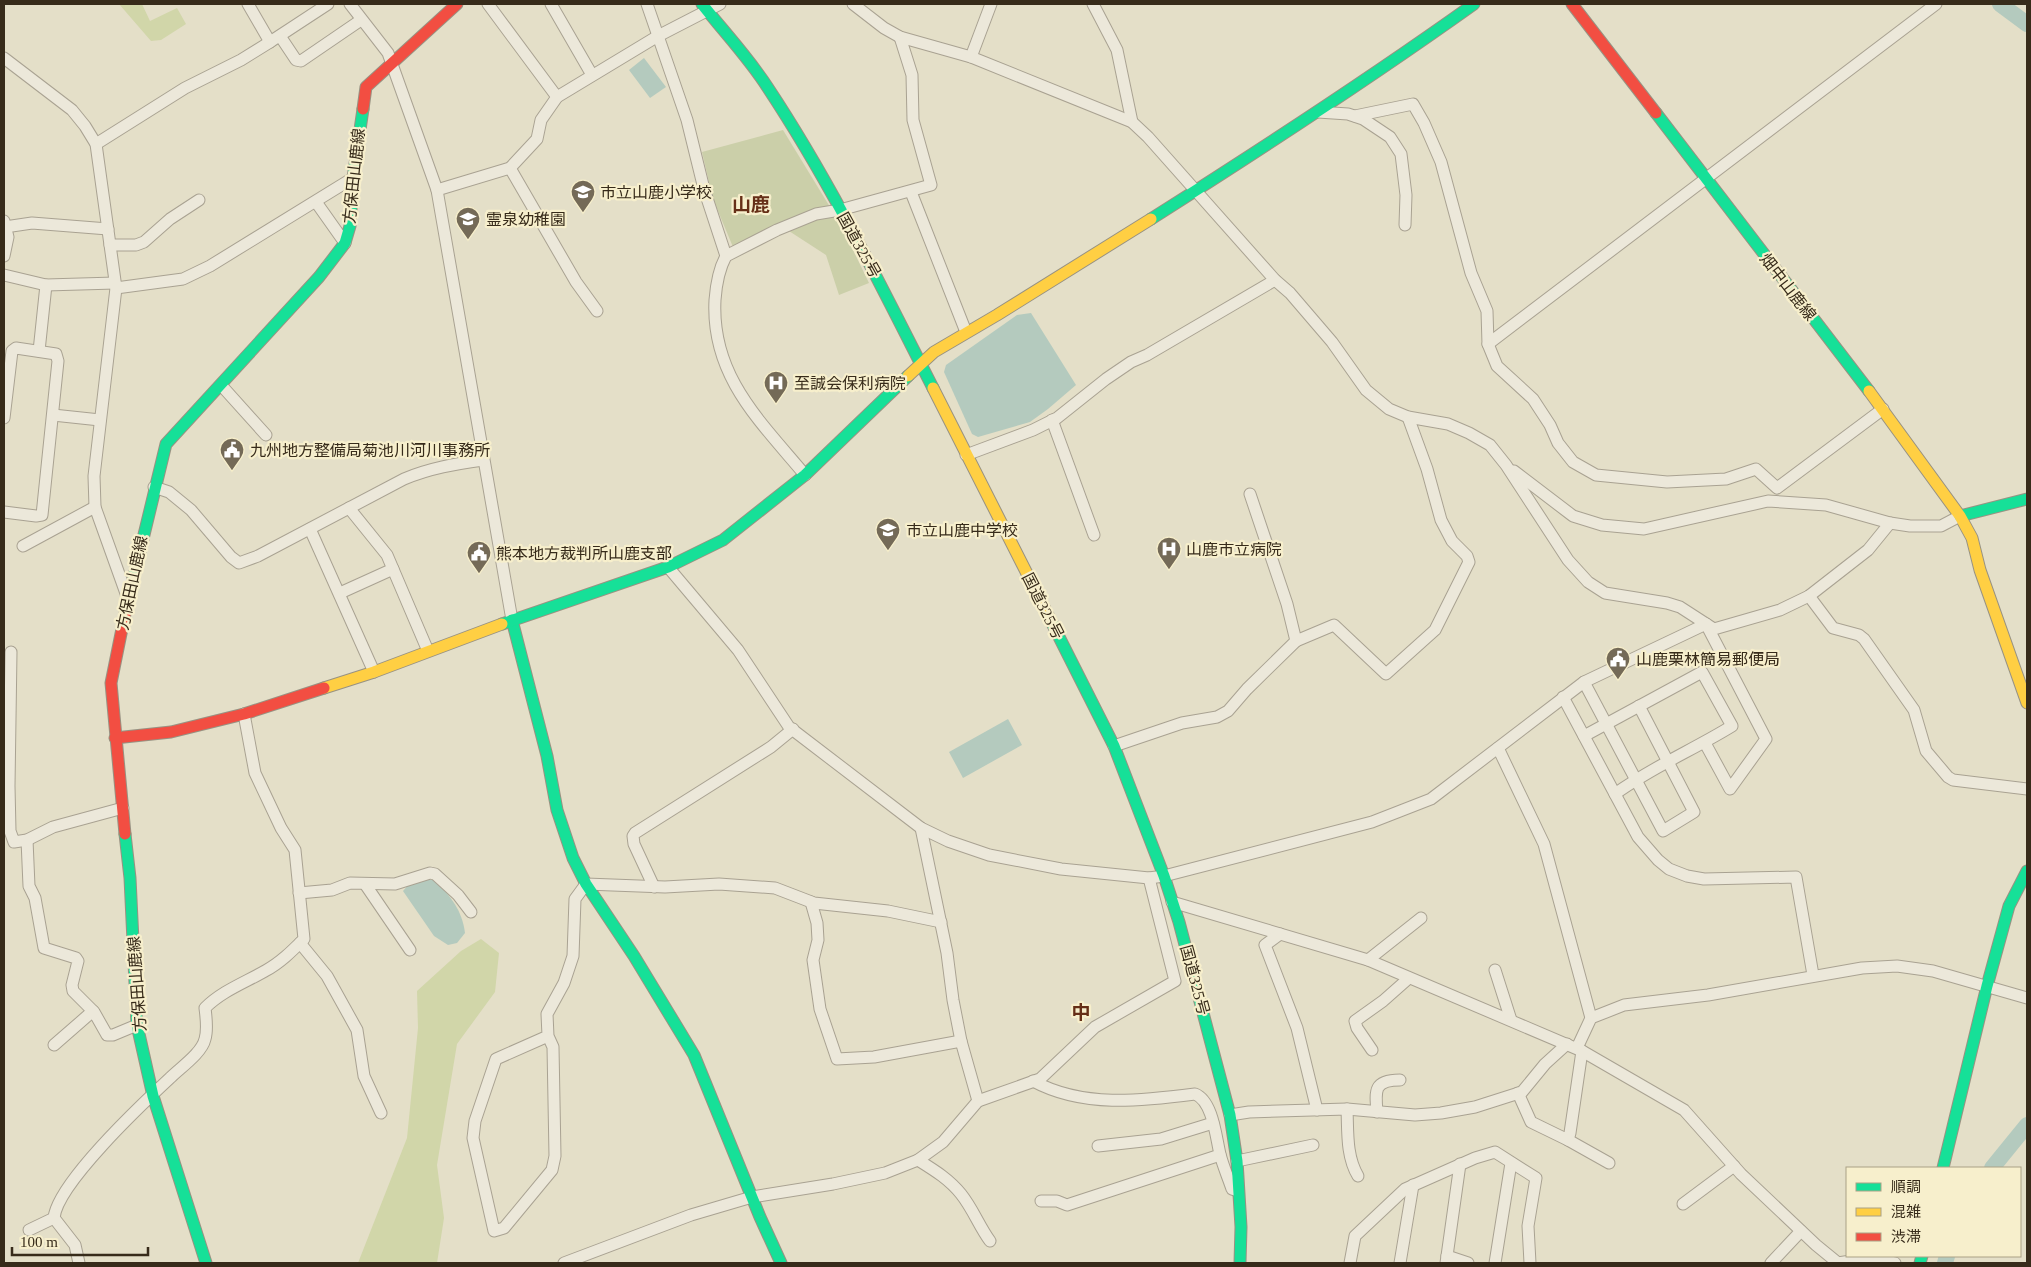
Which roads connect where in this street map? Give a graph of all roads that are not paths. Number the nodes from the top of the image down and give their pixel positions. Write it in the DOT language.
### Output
graph roads {
  1 [pos="248,4"];
  2 [pos="328,4"];
  3 [pos="350,4"];
  4 [pos="457,4"];
  5 [pos="488,4"];
  6 [pos="551,4"];
  7 [pos="648,4"];
  8 [pos="720,4"];
  9 [pos="853,4"];
  10 [pos="991,4"];
  11 [pos="1093,4"];
  12 [pos="1474,4"];
  13 [pos="1572,4"];
  14 [pos="1936,4"];
  15 [pos="705,7"];
  16 [pos="361,20"];
  17 [pos="658,36"];
  18 [pos="900,37"];
  19 [pos="275,39"];
  20 [pos="971,57"];
  21 [pos="4,58"];
  22 [pos="392,62"];
  23 [pos="592,75"];
  24 [pos="557,97"];
  25 [pos="1318,112"];
  26 [pos="1355,116"];
  27 [pos="1132,122"];
  28 [pos="96,144"];
  29 [pos="510,168"];
  30 [pos="354,178"];
  31 [pos="1705,179"];
  32 [pos="437,190"];
  33 [pos="1195,191"];
  34 [pos="911,192"];
  35 [pos="199,200"];
  36 [pos="316,202"];
  37 [pos="840,210"];
  38 [pos="5,223"];
  39 [pos="1405,225"];
  40 [pos="108,229"];
  41 [pos="345,243"];
  42 [pos="110,245"];
  43 [pos="4,256"];
  44 [pos="726,256"];
  45 [pos="4,275"];
  46 [pos="1275,280"];
  47 [pos="46,285"];
  48 [pos="115,286"];
  49 [pos="597,311"];
  50 [pos="966,332"];
  51 [pos="1488,344"];
  52 [pos="39,351"];
  53 [pos="921,362"];
  54 [pos="221,385"];
  55 [pos="1883,409"];
  56 [pos="52,415"];
  57 [pos="1408,417"];
  58 [pos="4,418"];
  59 [pos="100,420"];
  60 [pos="1052,420"];
  61 [pos="266,435"];
  62 [pos="966,455"];
  63 [pos="482,460"];
  64 [pos="1506,465"];
  65 [pos="804,475"];
  66 [pos="154,487"];
  67 [pos="1250,494"];
  68 [pos="2027,499"];
  69 [pos="95,507"];
  70 [pos="350,508"];
  71 [pos="4,512"];
  72 [pos="1960,516"];
  73 [pos="1890,523"];
  74 [pos="310,529"];
  75 [pos="1094,535"];
  76 [pos="23,546"];
  77 [pos="668,567"];
  78 [pos="392,569"];
  79 [pos="340,594"];
  80 [pos="1809,596"];
  81 [pos="128,599"];
  82 [pos="512,620"];
  83 [pos="1706,624"];
  84 [pos="1296,642"];
  85 [pos="428,651"];
  86 [pos="11,652"];
  87 [pos="374,672"];
  88 [pos="1584,682"];
  89 [pos="1564,697"];
  90 [pos="2027,699"];
  91 [pos="1639,706"];
  92 [pos="244,714"];
  93 [pos="1607,724"];
  94 [pos="793,730"];
  95 [pos="1584,736"];
  96 [pos="115,738"];
  97 [pos="1705,743"];
  98 [pos="1114,746"];
  99 [pos="1498,748"];
  100 [pos="1668,760"];
  101 [pos="1636,779"];
  102 [pos="2027,789"];
  103 [pos="1615,794"];
  104 [pos="123,808"];
  105 [pos="921,828"];
  106 [pos="27,840"];
  107 [pos="2027,871"];
  108 [pos="1164,876"];
  109 [pos="1149,878"];
  110 [pos="365,884"];
  111 [pos="586,884"];
  112 [pos="654,887"];
  113 [pos="299,893"];
  114 [pos="810,902"];
  115 [pos="1172,902"];
  116 [pos="471,912"];
  117 [pos="1421,918"];
  118 [pos="941,922"];
  119 [pos="1280,934"];
  120 [pos="300,943"];
  121 [pos="410,950"];
  122 [pos="1368,960"];
  123 [pos="1495,970"];
  124 [pos="1813,976"];
  125 [pos="1409,978"];
  126 [pos="1987,986"];
  127 [pos="2027,998"];
  128 [pos="93,1011"];
  129 [pos="1591,1018"];
  130 [pos="1511,1020"];
  131 [pos="137,1026"];
  132 [pos="548,1036"];
  133 [pos="961,1041"];
  134 [pos="54,1045"];
  135 [pos="1575,1048"];
  136 [pos="1372,1050"];
  137 [pos="1400,1080"];
  138 [pos="1033,1081"];
  139 [pos="1518,1093"];
  140 [pos="153,1096"];
  141 [pos="978,1101"];
  142 [pos="1347,1109"];
  143 [pos="1316,1110"];
  144 [pos="1378,1112"];
  145 [pos="382,1113"];
  146 [pos="1230,1115"];
  147 [pos="1213,1123"];
  148 [pos="1568,1140"];
  149 [pos="1313,1145"];
  150 [pos="1098,1146"];
  151 [pos="1220,1154"];
  152 [pos="918,1160"];
  153 [pos="1237,1161"];
  154 [pos="1511,1163"];
  155 [pos="1609,1163"];
  156 [pos="1460,1164"];
  157 [pos="1734,1166"];
  158 [pos="1943,1167"];
  159 [pos="1358,1176"];
  160 [pos="1413,1185"];
  161 [pos="1239,1192"];
  162 [pos="752,1196"];
  163 [pos="1042,1201"];
  164 [pos="1682,1204"];
  165 [pos="54,1218"];
  166 [pos="29,1230"];
  167 [pos="1801,1231"];
  168 [pos="990,1241"];
  169 [pos="1447,1260"];
  170 [pos="80,1263"];
  171 [pos="206,1263"];
  172 [pos="564,1263"];
  173 [pos="781,1263"];
  174 [pos="1240,1263"];
  175 [pos="1350,1263"];
  176 [pos="1400,1263"];
  177 [pos="1468,1263"];
  178 [pos="1496,1263"];
  179 [pos="1530,1263"];
  180 [pos="1770,1263"];
  181 [pos="1838,1263"];
  182 [pos="1894,1263"];
  1 -- 19 [label="street"];
  2 -- 19 [label="street"];
  3 -- 16 [label="street"];
  4 -- 22 [label="main road, 方保田山鹿線"];
  5 -- 24 [label="street"];
  6 -- 23 [label="street"];
  7 -- 17 [label="street"];
  8 -- 15 [label="street"];
  9 -- 18 [label="street"];
  10 -- 20 [label="street"];
  11 -- 27 [label="street"];
  12 -- 25 [label="main road"];
  13 -- 31 [label="main road, 畑中山鹿線"];
  14 -- 31 [label="street"];
  15 -- 17 [label="street"];
  15 -- 37 [label="main road, 国道325号"];
  16 -- 19 [label="street"];
  16 -- 22 [label="street"];
  17 -- 23 [label="street"];
  17 -- 44 [label="street"];
  18 -- 20 [label="street"];
  18 -- 34 [label="street"];
  19 -- 28 [label="street"];
  20 -- 27 [label="street"];
  21 -- 28 [label="street"];
  22 -- 30 [label="main road, 方保田山鹿線"];
  22 -- 32 [label="street"];
  23 -- 24 [label="street"];
  24 -- 29 [label="street"];
  25 -- 26 [label="street"];
  25 -- 33 [label="main road"];
  26 -- 39 [label="street"];
  26 -- 51 [label="street"];
  27 -- 33 [label="street"];
  28 -- 40 [label="street"];
  29 -- 32 [label="street"];
  29 -- 49 [label="street"];
  30 -- 36 [label="street"];
  30 -- 41 [label="main road, 方保田山鹿線"];
  31 -- 51 [label="street"];
  31 -- 55 [label="main road, 畑中山鹿線"];
  32 -- 63 [label="street"];
  33 -- 46 [label="street"];
  33 -- 50 [label="main road"];
  34 -- 37 [label="street"];
  34 -- 50 [label="street"];
  35 -- 42 [label="street"];
  36 -- 41 [label="street"];
  36 -- 48 [label="street"];
  37 -- 44 [label="street"];
  37 -- 53 [label="main road, 国道325号"];
  38 -- 40 [label="street"];
  38 -- 43 [label="street"];
  40 -- 42 [label="street"];
  41 -- 54 [label="main road, 方保田山鹿線"];
  42 -- 48 [label="street"];
  44 -- 65 [label="street"];
  45 -- 47 [label="street"];
  46 -- 57 [label="street"];
  46 -- 60 [label="street"];
  47 -- 48 [label="street"];
  47 -- 52 [label="street"];
  48 -- 59 [label="street"];
  50 -- 53 [label="main road"];
  51 -- 55 [label="street"];
  52 -- 56 [label="street"];
  52 -- 58 [label="street"];
  53 -- 62 [label="main road, 国道325号"];
  53 -- 65 [label="main road"];
  54 -- 61 [label="street"];
  54 -- 66 [label="main road, 方保田山鹿線"];
  55 -- 72 [label="main road, 畑中山鹿線"];
  56 -- 59 [label="street"];
  56 -- 71 [label="street"];
  57 -- 64 [label="street"];
  57 -- 84 [label="street"];
  59 -- 69 [label="street"];
  60 -- 62 [label="street"];
  60 -- 75 [label="street"];
  62 -- 98 [label="main road, 国道325号"];
  63 -- 70 [label="street"];
  63 -- 82 [label="street"];
  64 -- 73 [label="street"];
  64 -- 83 [label="street"];
  65 -- 77 [label="main road"];
  66 -- 74 [label="street"];
  66 -- 81 [label="main road, 方保田山鹿線"];
  67 -- 84 [label="street"];
  68 -- 72 [label="main road"];
  69 -- 76 [label="street"];
  69 -- 81 [label="street"];
  70 -- 74 [label="street"];
  70 -- 78 [label="street"];
  72 -- 73 [label="street"];
  72 -- 90 [label="main road, 畑中山鹿線"];
  73 -- 80 [label="street"];
  74 -- 79 [label="street"];
  77 -- 82 [label="main road"];
  77 -- 94 [label="street"];
  78 -- 79 [label="street"];
  78 -- 85 [label="street"];
  79 -- 87 [label="street"];
  80 -- 83 [label="street"];
  80 -- 102 [label="street"];
  81 -- 96 [label="main road, 方保田山鹿線"];
  82 -- 85 [label="main road"];
  82 -- 111 [label="main road"];
  83 -- 88 [label="street"];
  83 -- 97 [label="street"];
  84 -- 98 [label="street"];
  85 -- 87 [label="main road"];
  86 -- 106 [label="street"];
  87 -- 92 [label="main road"];
  88 -- 89 [label="street"];
  88 -- 93 [label="street"];
  89 -- 95 [label="street"];
  89 -- 99 [label="street"];
  91 -- 93 [label="street"];
  91 -- 97 [label="street"];
  91 -- 100 [label="street"];
  92 -- 96 [label="main road"];
  92 -- 113 [label="street"];
  93 -- 95 [label="street"];
  93 -- 101 [label="street"];
  94 -- 105 [label="street"];
  94 -- 112 [label="street"];
  95 -- 103 [label="street"];
  96 -- 104 [label="main road, 方保田山鹿線"];
  97 -- 100 [label="street"];
  98 -- 108 [label="main road, 国道325号"];
  99 -- 108 [label="street"];
  99 -- 129 [label="street"];
  100 -- 101 [label="street"];
  100 -- 101 [label="street"];
  101 -- 103 [label="street"];
  103 -- 124 [label="street"];
  104 -- 106 [label="street"];
  104 -- 131 [label="main road, 方保田山鹿線"];
  105 -- 109 [label="street"];
  105 -- 118 [label="street"];
  106 -- 128 [label="street"];
  107 -- 126 [label="main road"];
  108 -- 109 [label="street"];
  108 -- 115 [label="main road, 国道325号"];
  109 -- 138 [label="street"];
  110 -- 113 [label="street"];
  110 -- 116 [label="street"];
  110 -- 121 [label="street"];
  111 -- 112 [label="street"];
  111 -- 132 [label="street"];
  111 -- 162 [label="main road"];
  112 -- 114 [label="street"];
  113 -- 120 [label="street"];
  114 -- 118 [label="street"];
  114 -- 133 [label="street"];
  115 -- 119 [label="street"];
  115 -- 146 [label="main road, 国道325号"];
  117 -- 122 [label="street"];
  118 -- 133 [label="street"];
  119 -- 122 [label="street"];
  119 -- 143 [label="street"];
  120 -- 140 [label="street"];
  120 -- 145 [label="street"];
  122 -- 125 [label="street"];
  123 -- 130 [label="street"];
  124 -- 126 [label="street"];
  124 -- 129 [label="street"];
  125 -- 130 [label="street"];
  125 -- 136 [label="street"];
  126 -- 127 [label="street"];
  126 -- 158 [label="main road"];
  128 -- 131 [label="street"];
  128 -- 134 [label="street"];
  129 -- 135 [label="street"];
  130 -- 135 [label="street"];
  131 -- 140 [label="main road, 方保田山鹿線"];
  132 -- 132 [label="street"];
  133 -- 141 [label="street"];
  135 -- 139 [label="street"];
  135 -- 148 [label="street"];
  135 -- 157 [label="street"];
  137 -- 144 [label="street"];
  138 -- 141 [label="street"];
  138 -- 147 [label="street"];
  139 -- 144 [label="street"];
  139 -- 148 [label="street"];
  140 -- 165 [label="street"];
  140 -- 171 [label="main road, 方保田山鹿線"];
  141 -- 152 [label="street"];
  142 -- 143 [label="street"];
  142 -- 144 [label="street"];
  142 -- 159 [label="street"];
  143 -- 146 [label="street"];
  146 -- 153 [label="main road, 国道325号"];
  147 -- 150 [label="street"];
  147 -- 151 [label="street"];
  148 -- 155 [label="street"];
  149 -- 153 [label="street"];
  151 -- 161 [label="street"];
  151 -- 163 [label="street"];
  152 -- 162 [label="street"];
  152 -- 168 [label="street"];
  153 -- 161 [label="main road, 国道325号"];
  154 -- 156 [label="street"];
  154 -- 178 [label="street"];
  154 -- 179 [label="street"];
  156 -- 160 [label="street"];
  156 -- 169 [label="street"];
  157 -- 164 [label="street"];
  157 -- 167 [label="street"];
  160 -- 175 [label="street"];
  160 -- 176 [label="street"];
  161 -- 174 [label="main road, 国道325号"];
  162 -- 172 [label="street"];
  162 -- 173 [label="main road"];
  165 -- 166 [label="street"];
  165 -- 170 [label="street"];
  167 -- 180 [label="street"];
  167 -- 181 [label="street"];
  169 -- 177 [label="street"];
  181 -- 182 [label="street"];
}
